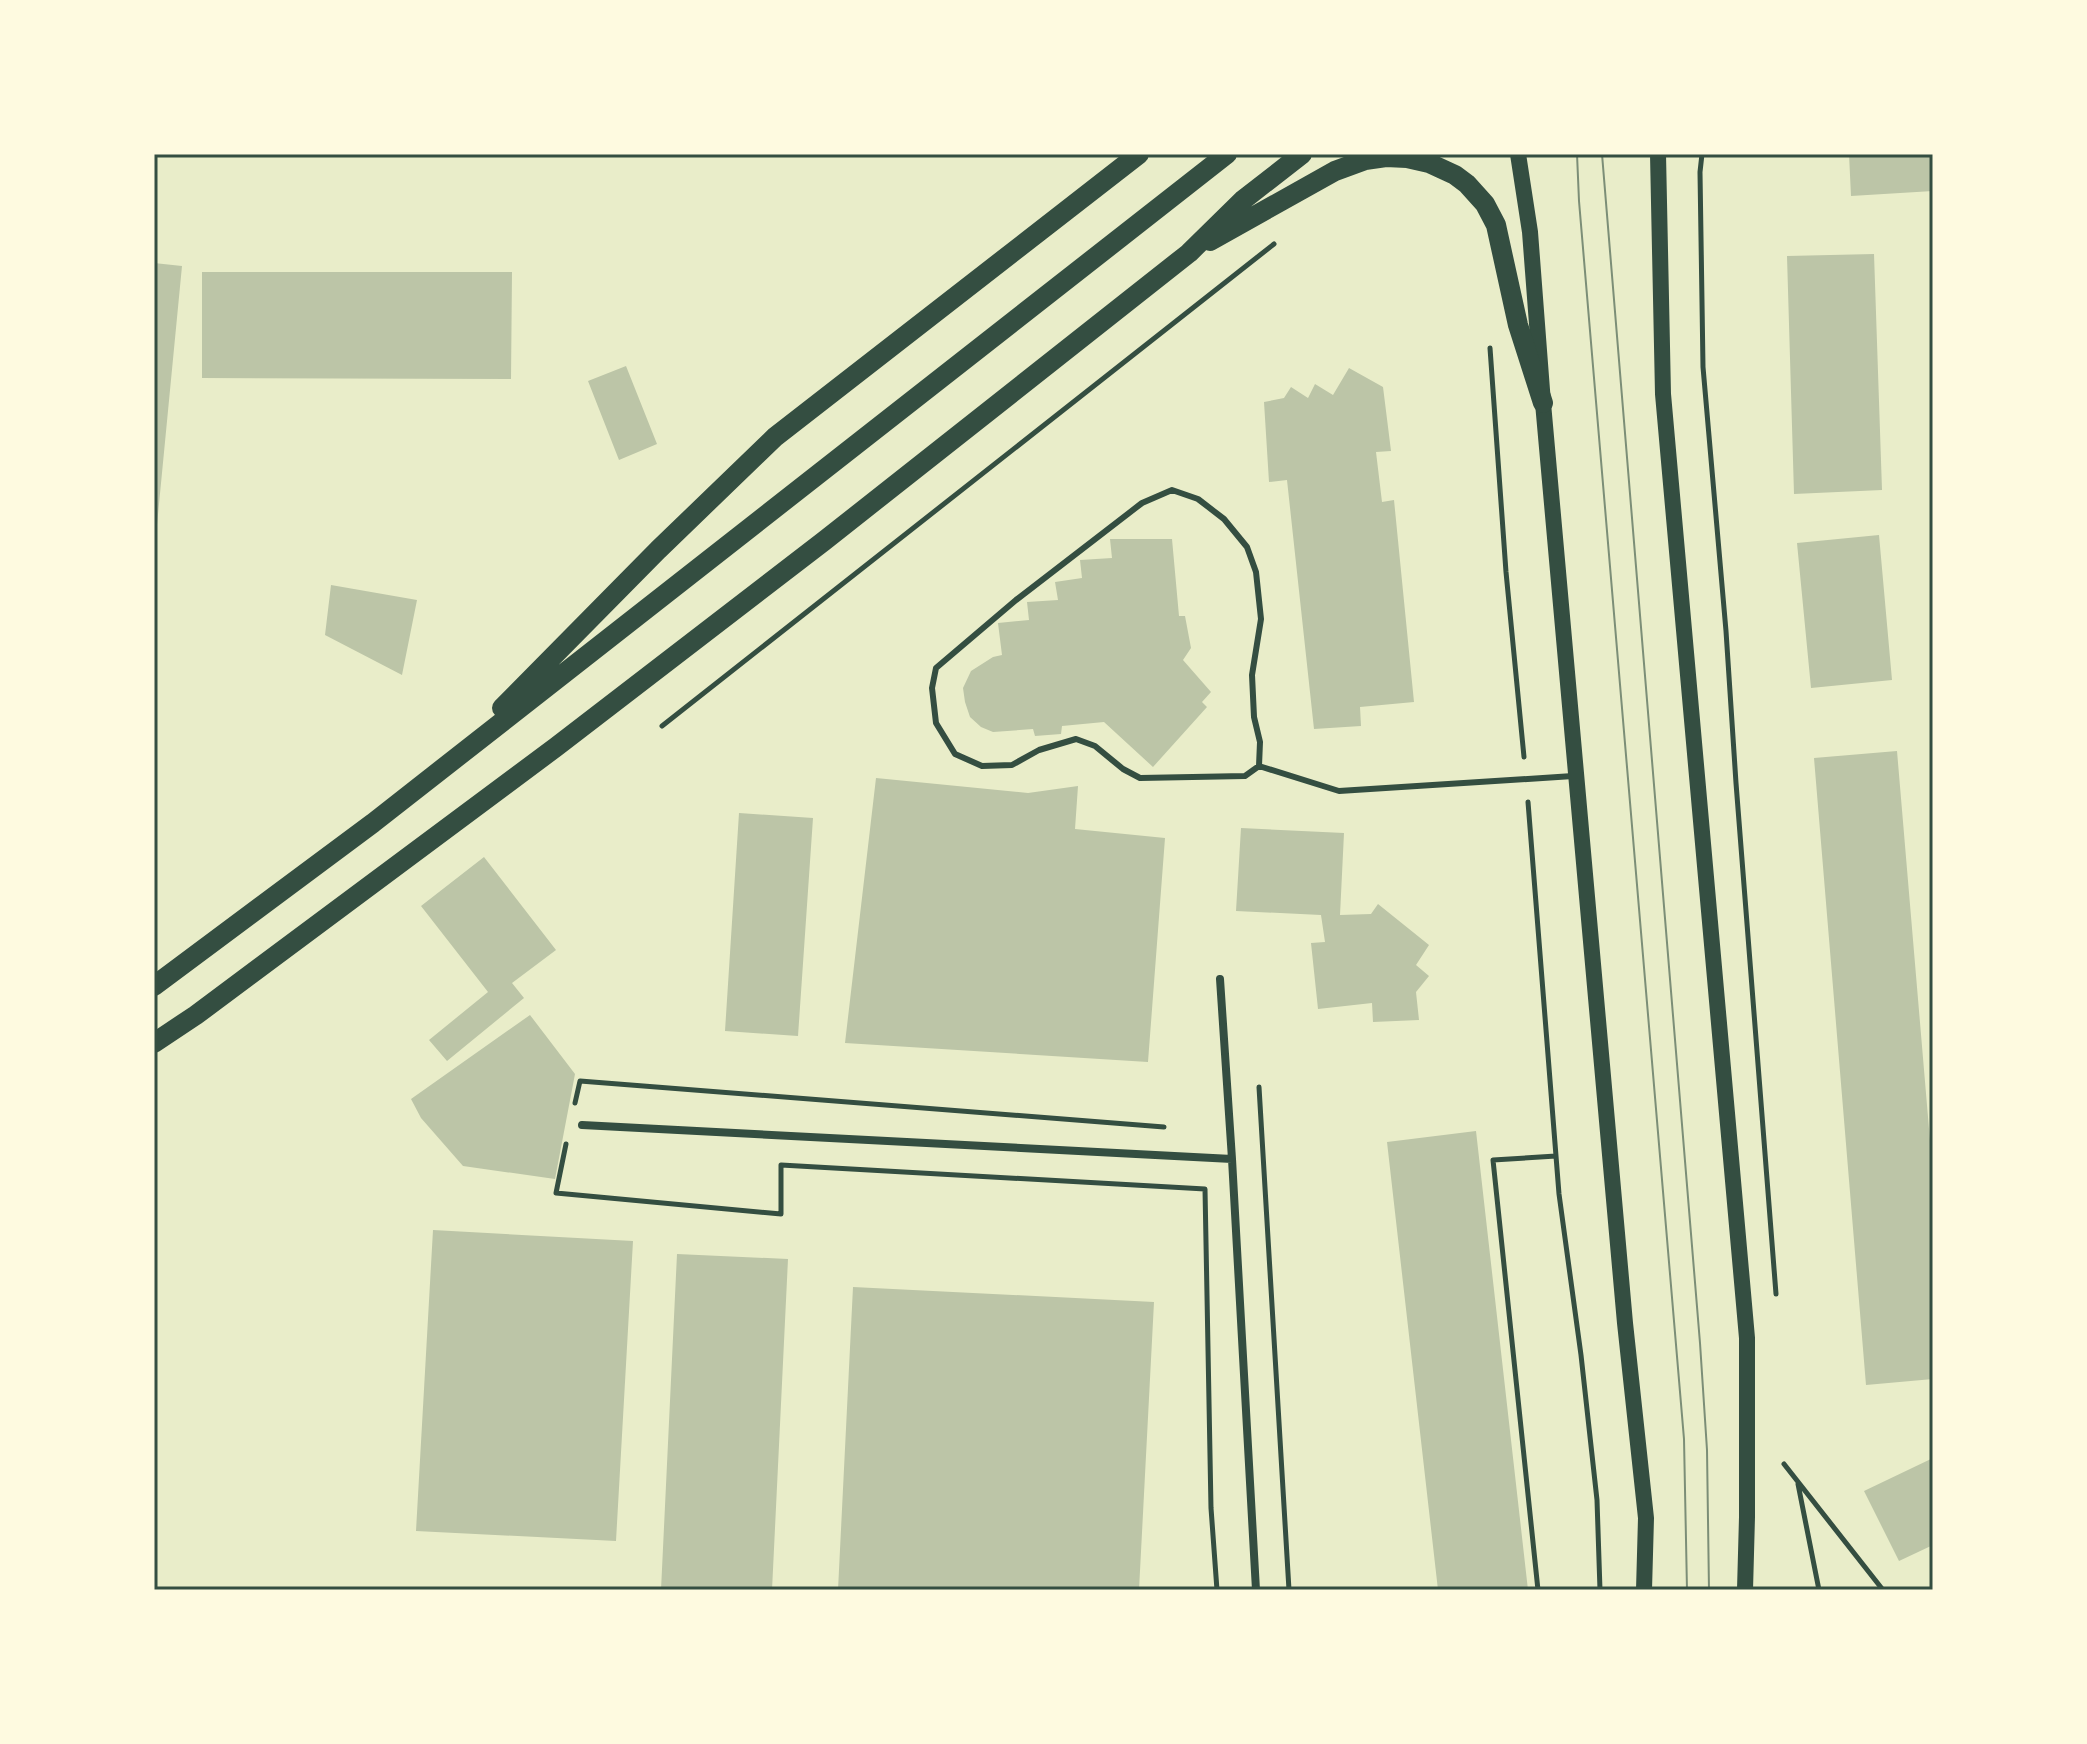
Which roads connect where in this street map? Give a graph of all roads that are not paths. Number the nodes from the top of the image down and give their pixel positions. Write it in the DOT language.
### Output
graph roads {
  1 [pos="1139,154"];
  2 [pos="1227,154"];
  3 [pos="1302,154"];
  4 [pos="1518,154"];
  5 [pos="1658,154"];
  6 [pos="1189,253"];
  7 [pos="1543,403"];
  8 [pos="445,765"];
  9 [pos="1259,766"];
  10 [pos="1576,776"];
  11 [pos="1220,979"];
  12 [pos="162,981"];
  13 [pos="154,1043"];
  14 [pos="582,1125"];
  15 [pos="1232,1159"];
  16 [pos="1256,1590"];
  17 [pos="1644,1590"];
  18 [pos="1745,1590"];
  1 -- 8 [label="main road"];
  2 -- 8 [label="main road"];
  3 -- 6 [label="main road"];
  4 -- 7 [label="main road"];
  5 -- 18 [label="main road"];
  6 -- 7 [label="main road"];
  6 -- 13 [label="main road"];
  7 -- 10 [label="main road"];
  8 -- 12 [label="main road"];
  9 -- 9 [label="lane"];
  9 -- 10 [label="lane"];
  10 -- 17 [label="main road"];
  11 -- 15 [label="street"];
  14 -- 15 [label="street"];
  15 -- 16 [label="street"];
}
